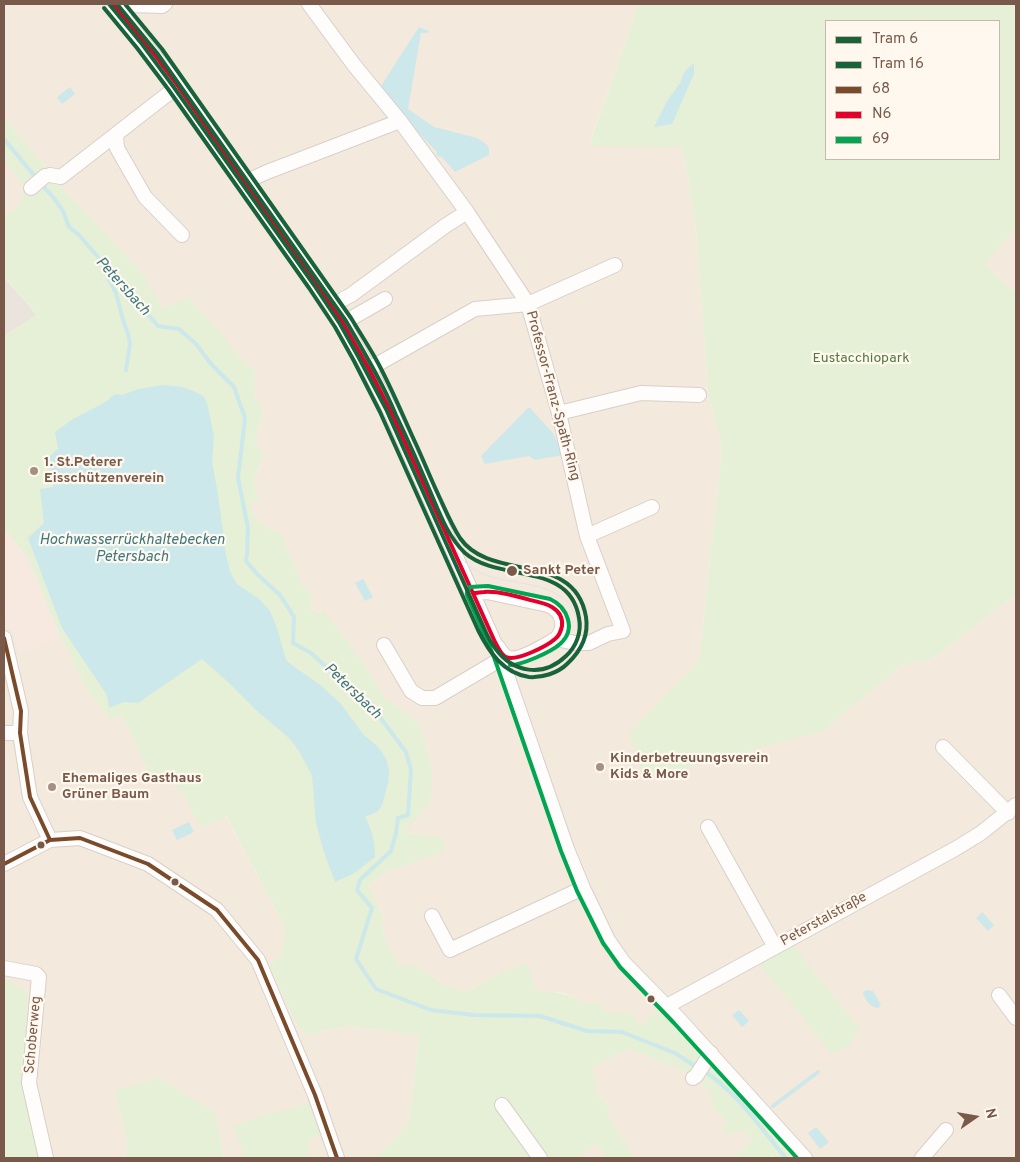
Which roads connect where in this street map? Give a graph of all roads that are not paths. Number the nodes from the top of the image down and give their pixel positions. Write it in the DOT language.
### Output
graph roads {
  1 [pos="165,4"];
  2 [pos="309,4"];
  3 [pos="118,9"];
  4 [pos="178,86"];
  5 [pos="400,120"];
  6 [pos="116,135"];
  7 [pos="245,182"];
  8 [pos="31,188"];
  9 [pos="467,212"];
  10 [pos="182,235"];
  11 [pos="615,264"];
  12 [pos="386,299"];
  13 [pos="528,304"];
  14 [pos="332,305"];
  15 [pos="343,323"];
  16 [pos="369,369"];
  17 [pos="699,395"];
  18 [pos="559,413"];
  19 [pos="652,507"];
  20 [pos="587,536"];
  21 [pos="473,593"];
  22 [pos="4,638"];
  23 [pos="556,639"];
  24 [pos="495,642"];
  25 [pos="384,645"];
  26 [pos="501,659"];
  27 [pos="4,732"];
  28 [pos="20,733"];
  29 [pos="943,747"];
  30 [pos="1012,809"];
  31 [pos="708,827"];
  32 [pos="50,840"];
  33 [pos="4,864"];
  34 [pos="583,888"];
  35 [pos="432,916"];
  36 [pos="775,947"];
  37 [pos="4,968"];
  38 [pos="999,996"];
  39 [pos="666,1006"];
  40 [pos="1016,1018"];
  41 [pos="708,1058"];
  42 [pos="693,1078"];
  43 [pos="502,1105"];
  44 [pos="946,1130"];
  45 [pos="46,1158"];
  46 [pos="337,1158"];
  47 [pos="540,1158"];
  48 [pos="805,1158"];
  49 [pos="922,1158"];
  1 -- 3 [label="street"];
  2 -- 5 [label="street, Professor-Franz-Spath-Ring"];
  3 -- 4 [label="street"];
  4 -- 6 [label="street"];
  4 -- 7 [label="street"];
  5 -- 7 [label="street"];
  5 -- 9 [label="street, Professor-Franz-Spath-Ring"];
  6 -- 8 [label="street"];
  6 -- 10 [label="street"];
  7 -- 14 [label="street"];
  9 -- 13 [label="street, Professor-Franz-Spath-Ring"];
  9 -- 14 [label="street"];
  11 -- 13 [label="street"];
  12 -- 15 [label="street"];
  13 -- 16 [label="street"];
  13 -- 18 [label="street, Professor-Franz-Spath-Ring"];
  14 -- 15 [label="street"];
  15 -- 16 [label="street"];
  16 -- 21 [label="street"];
  17 -- 18 [label="street"];
  18 -- 20 [label="street, Professor-Franz-Spath-Ring"];
  19 -- 20 [label="street"];
  20 -- 23 [label="street, Professor-Franz-Spath-Ring"];
  21 -- 23 [label="street"];
  21 -- 24 [label="street"];
  22 -- 28 [label="street"];
  23 -- 24 [label="street"];
  24 -- 26 [label="street"];
  25 -- 26 [label="street"];
  26 -- 34 [label="street"];
  27 -- 28 [label="street"];
  28 -- 32 [label="street"];
  29 -- 30 [label="street"];
  30 -- 36 [label="street, Peterstalstraße"];
  31 -- 36 [label="street"];
  32 -- 33 [label="street"];
  32 -- 46 [label="street"];
  34 -- 35 [label="street"];
  34 -- 39 [label="street"];
  36 -- 39 [label="street, Peterstalstraße"];
  37 -- 45 [label="street, Schoberweg"];
  38 -- 40 [label="street"];
  39 -- 41 [label="street"];
  41 -- 42 [label="street"];
  41 -- 48 [label="street"];
  43 -- 47 [label="street"];
  44 -- 49 [label="street"];
}
